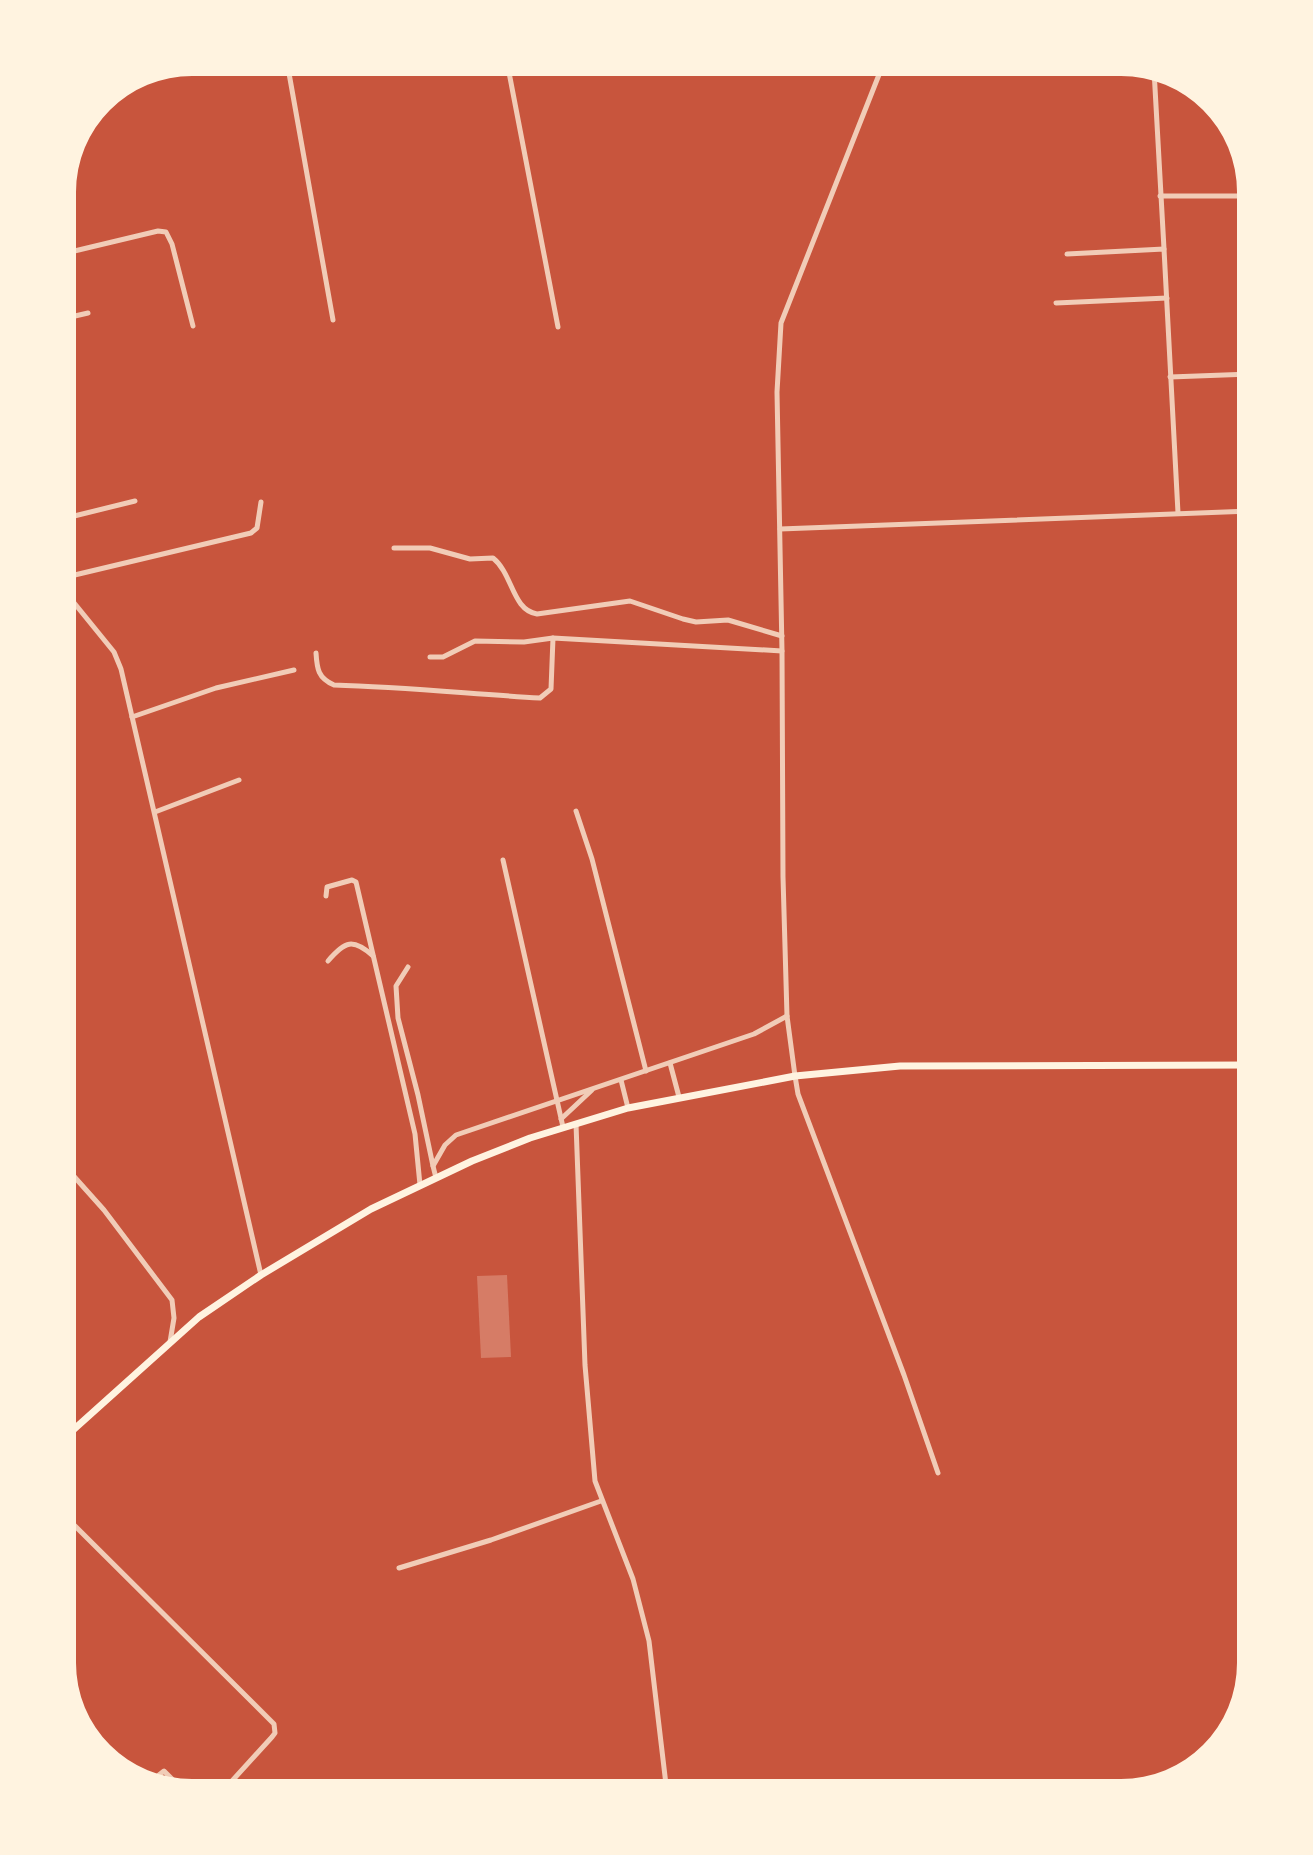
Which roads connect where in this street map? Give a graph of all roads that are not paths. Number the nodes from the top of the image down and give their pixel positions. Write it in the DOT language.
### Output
graph roads {
  1 [pos="289,76"];
  2 [pos="510,76"];
  3 [pos="878,76"];
  4 [pos="1155,81"];
  5 [pos="1160,196"];
  6 [pos="1237,196"];
  7 [pos="1164,249"];
  8 [pos="76,251"];
  9 [pos="1067,254"];
  10 [pos="1167,298"];
  11 [pos="1056,303"];
  12 [pos="88,313"];
  13 [pos="76,316"];
  14 [pos="333,320"];
  15 [pos="193,326"];
  16 [pos="558,327"];
  17 [pos="1237,375"];
  18 [pos="1170,377"];
  19 [pos="135,501"];
  20 [pos="261,502"];
  21 [pos="1237,511"];
  22 [pos="1178,513"];
  23 [pos="76,516"];
  24 [pos="780,529"];
  25 [pos="394,548"];
  26 [pos="76,575"];
  27 [pos="76,606"];
  28 [pos="782,636"];
  29 [pos="553,638"];
  30 [pos="782,651"];
  31 [pos="316,653"];
  32 [pos="430,657"];
  33 [pos="294,670"];
  34 [pos="132,717"];
  35 [pos="239,780"];
  36 [pos="576,811"];
  37 [pos="155,812"];
  38 [pos="503,860"];
  39 [pos="326,896"];
  40 [pos="374,956"];
  41 [pos="328,961"];
  42 [pos="408,967"];
  43 [pos="787,1016"];
  44 [pos="670,1063"];
  45 [pos="1237,1065"];
  46 [pos="646,1071"];
  47 [pos="795,1076"];
  48 [pos="621,1080"];
  49 [pos="592,1089"];
  50 [pos="679,1097"];
  51 [pos="557,1099"];
  52 [pos="628,1108"];
  53 [pos="561,1119"];
  54 [pos="576,1124"];
  55 [pos="563,1128"];
  56 [pos="433,1166"];
  57 [pos="436,1178"];
  58 [pos="76,1179"];
  59 [pos="420,1185"];
  60 [pos="261,1275"];
  61 [pos="170,1342"];
  62 [pos="76,1427"];
  63 [pos="938,1473"];
  64 [pos="601,1501"];
  65 [pos="76,1527"];
  66 [pos="399,1568"];
  67 [pos="234,1779"];
  68 [pos="665,1779"];
  1 -- 14 [label="street"];
  2 -- 16 [label="street"];
  3 -- 24 [label="street"];
  4 -- 5 [label="street"];
  5 -- 6 [label="street"];
  5 -- 7 [label="street"];
  7 -- 9 [label="street"];
  7 -- 10 [label="street"];
  8 -- 15 [label="street"];
  10 -- 11 [label="street"];
  10 -- 18 [label="street"];
  12 -- 13 [label="street"];
  17 -- 18 [label="street"];
  18 -- 22 [label="street"];
  19 -- 23 [label="street"];
  20 -- 26 [label="street"];
  21 -- 22 [label="street"];
  22 -- 24 [label="street"];
  24 -- 28 [label="street"];
  25 -- 28 [label="street"];
  27 -- 34 [label="street"];
  28 -- 30 [label="street"];
  29 -- 30 [label="street"];
  29 -- 31 [label="street"];
  29 -- 32 [label="street"];
  30 -- 43 [label="street"];
  33 -- 34 [label="street"];
  34 -- 37 [label="street"];
  35 -- 37 [label="street"];
  36 -- 46 [label="street"];
  37 -- 60 [label="street"];
  38 -- 51 [label="street"];
  39 -- 40 [label="street"];
  40 -- 41 [label="street"];
  40 -- 59 [label="street"];
  42 -- 56 [label="street"];
  43 -- 44 [label="street"];
  43 -- 47 [label="street"];
  44 -- 46 [label="street"];
  44 -- 50 [label="street"];
  45 -- 47 [label="main road"];
  46 -- 48 [label="street"];
  47 -- 50 [label="main road"];
  47 -- 63 [label="street"];
  48 -- 49 [label="street"];
  48 -- 52 [label="street"];
  49 -- 51 [label="street"];
  49 -- 53 [label="street"];
  50 -- 52 [label="main road"];
  51 -- 53 [label="street"];
  51 -- 56 [label="street"];
  52 -- 54 [label="main road"];
  53 -- 55 [label="street"];
  54 -- 55 [label="main road"];
  54 -- 64 [label="street"];
  55 -- 57 [label="main road"];
  56 -- 57 [label="street"];
  57 -- 59 [label="main road"];
  58 -- 61 [label="street"];
  59 -- 60 [label="main road"];
  60 -- 61 [label="main road"];
  61 -- 62 [label="main road"];
  64 -- 66 [label="street"];
  64 -- 68 [label="street"];
  65 -- 67 [label="street"];
}
